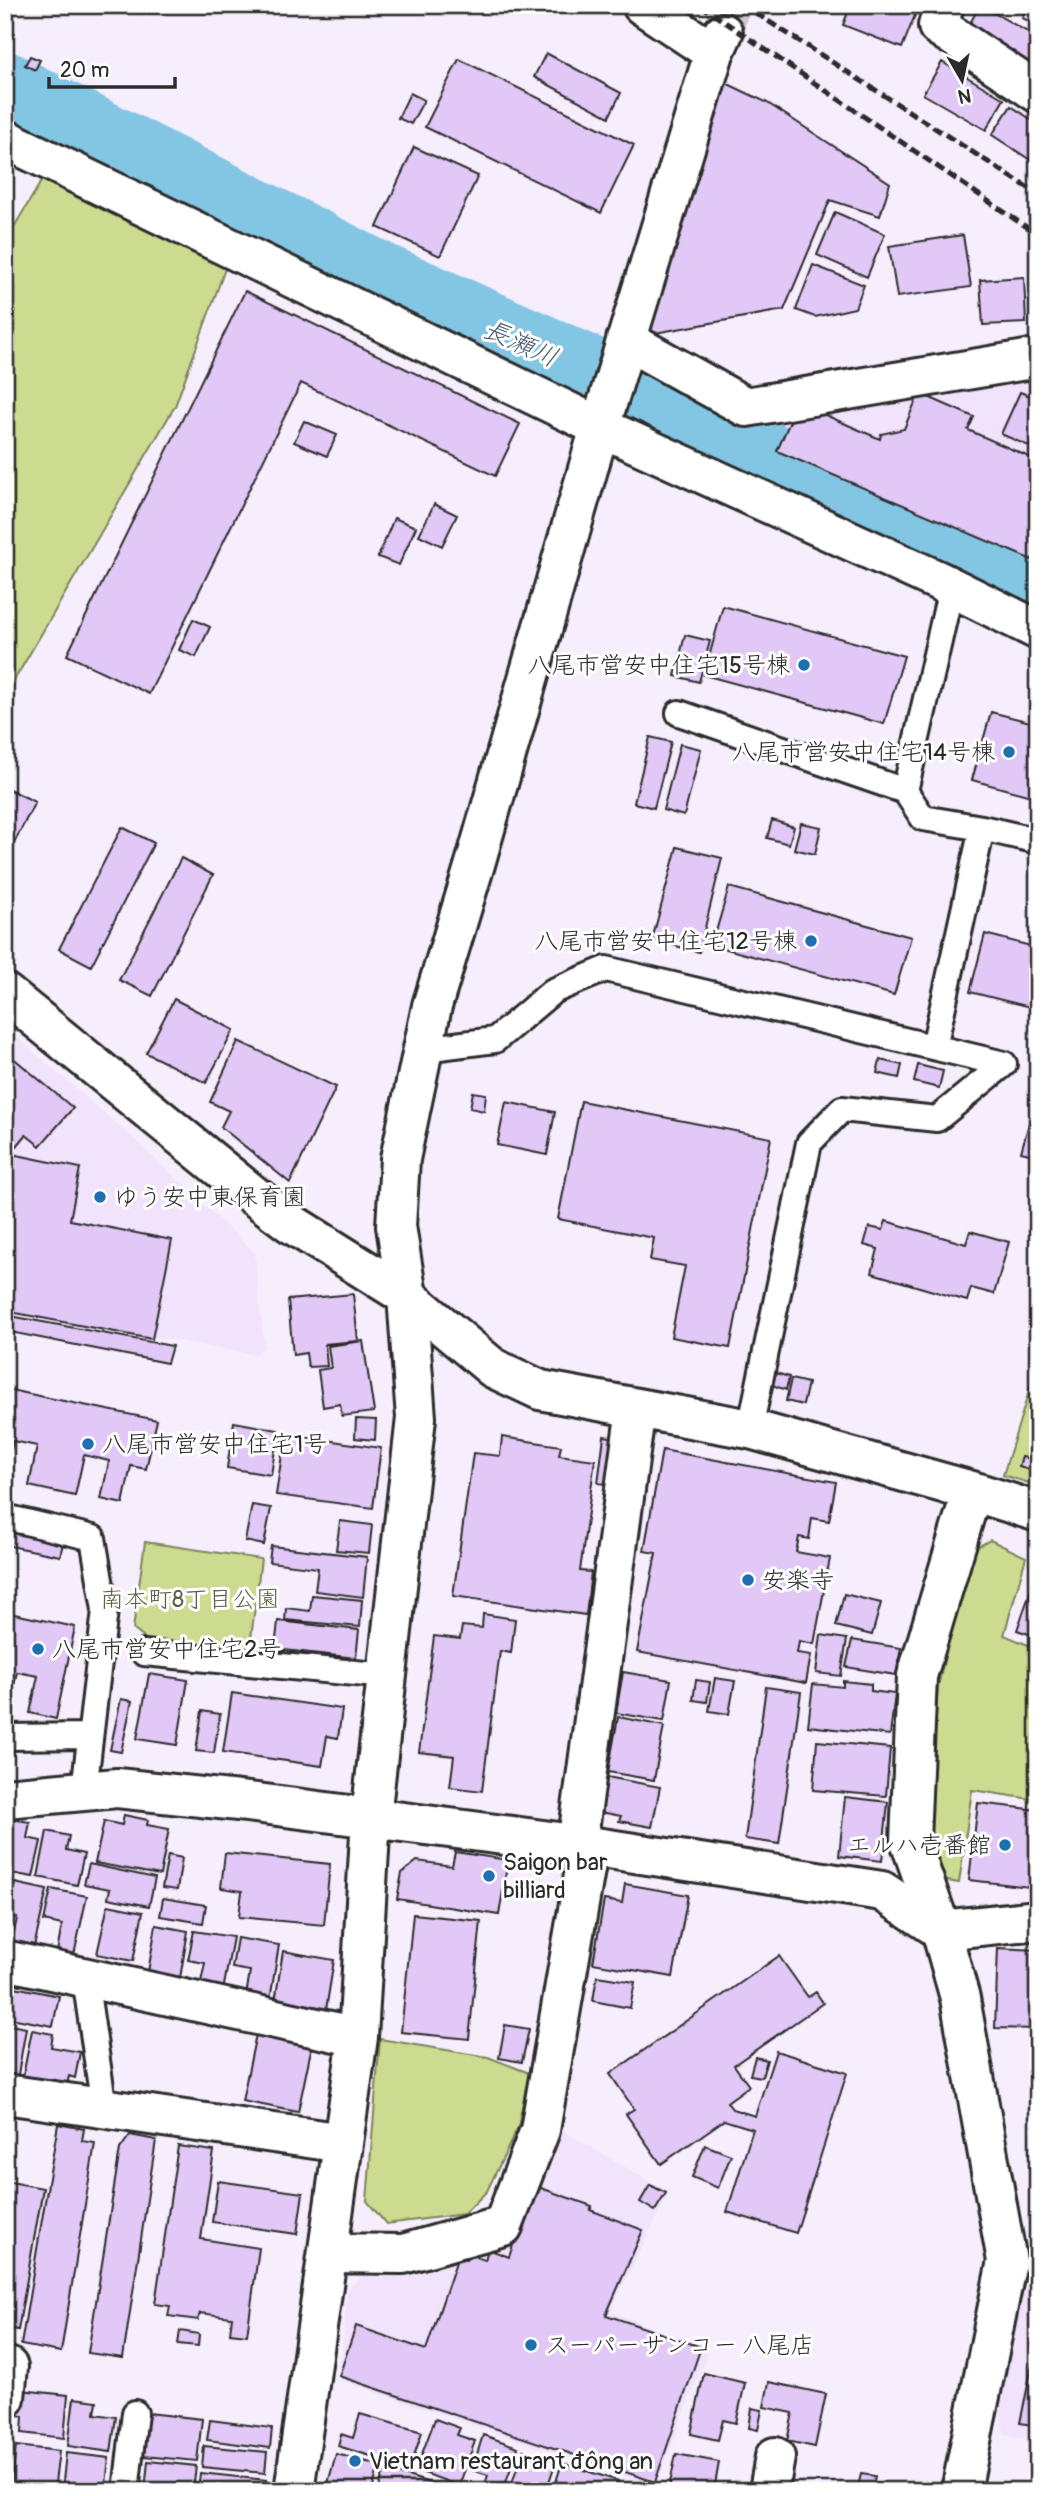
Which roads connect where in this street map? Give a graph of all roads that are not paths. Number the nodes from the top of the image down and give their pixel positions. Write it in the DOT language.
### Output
graph roads {
  1 [pos="642,5"];
  2 [pos="944,5"];
  3 [pos="1038,93"];
  4 [pos="5,139"];
  5 [pos="622,355"];
  6 [pos="1038,358"];
  7 [pos="602,420"];
  8 [pos="947,606"];
  9 [pos="1038,631"];
  10 [pos="679,713"];
  11 [pos="905,791"];
  12 [pos="982,828"];
  13 [pos="1038,841"];
  14 [pos="5,993"];
  15 [pos="934,1047"];
  16 [pos="423,1049"];
  17 [pos="407,1296"];
  18 [pos="636,1408"];
  19 [pos="750,1429"];
  20 [pos="972,1491"];
  21 [pos="1038,1512"];
  22 [pos="5,1517"];
  23 [pos="144,1653"];
  24 [pos="387,1676"];
  25 [pos="90,1735"];
  26 [pos="5,1737"];
  27 [pos="84,1791"];
  28 [pos="5,1798"];
  29 [pos="371,1817"];
  30 [pos="583,1845"];
  31 [pos="1038,1920"];
  32 [pos="941,1930"];
  33 [pos="5,1961"];
  34 [pos="85,1978"];
  35 [pos="358,2037"];
  36 [pos="5,2094"];
  37 [pos="104,2108"];
  38 [pos="344,2143"];
  39 [pos="327,2253"];
  40 [pos="1023,2262"];
  41 [pos="135,2413"];
  42 [pos="126,2491"];
  43 [pos="294,2491"];
  44 [pos="961,2491"];
  1 -- 5 [label="street"];
  2 -- 3 [label="street"];
  4 -- 7 [label="street"];
  5 -- 6 [label="street"];
  5 -- 7 [label="street"];
  7 -- 9 [label="street"];
  7 -- 16 [label="street"];
  8 -- 11 [label="lane"];
  10 -- 11 [label="lane"];
  11 -- 12 [label="lane"];
  12 -- 13 [label="lane"];
  12 -- 15 [label="lane"];
  14 -- 17 [label="street"];
  15 -- 16 [label="lane"];
  15 -- 19 [label="lane"];
  16 -- 17 [label="street"];
  17 -- 18 [label="street"];
  17 -- 24 [label="street"];
  18 -- 19 [label="street"];
  18 -- 30 [label="street"];
  19 -- 20 [label="street"];
  20 -- 21 [label="street"];
  20 -- 32 [label="street"];
  22 -- 25 [label="lane"];
  23 -- 24 [label="lane"];
  24 -- 29 [label="street"];
  25 -- 26 [label="lane"];
  25 -- 27 [label="lane"];
  27 -- 28 [label="street"];
  27 -- 29 [label="street"];
  29 -- 30 [label="street"];
  29 -- 35 [label="street"];
  30 -- 32 [label="street"];
  30 -- 39 [label="street"];
  31 -- 32 [label="street"];
  32 -- 40 [label="street"];
  33 -- 34 [label="street"];
  34 -- 35 [label="street"];
  34 -- 37 [label="lane"];
  35 -- 38 [label="street"];
  36 -- 37 [label="street"];
  37 -- 38 [label="street"];
  38 -- 39 [label="street"];
  39 -- 43 [label="street"];
  40 -- 44 [label="street"];
  41 -- 42 [label="lane"];
}
